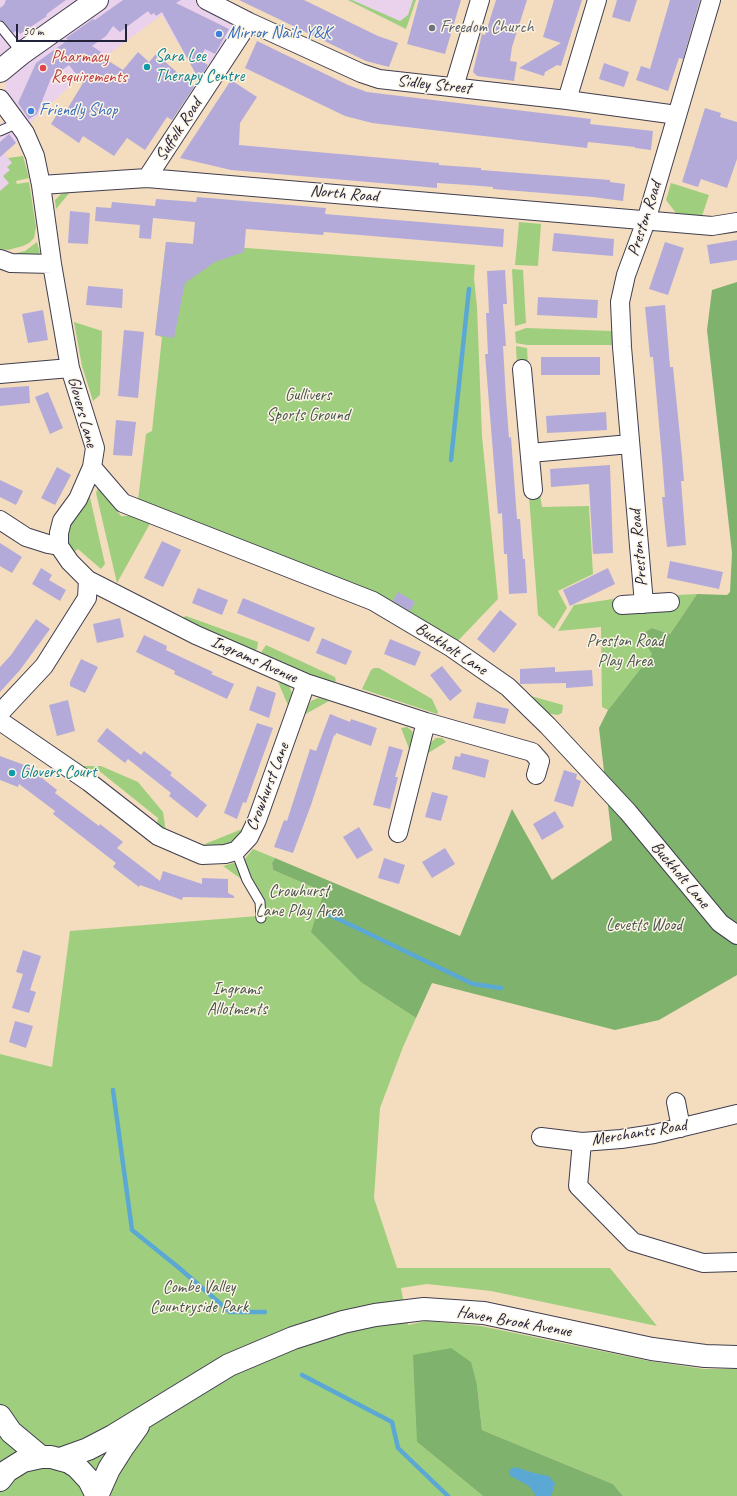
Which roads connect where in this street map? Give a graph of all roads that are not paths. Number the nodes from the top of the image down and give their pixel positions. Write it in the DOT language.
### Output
graph roads {
  1 [pos="97,0"];
  2 [pos="206,0"];
  3 [pos="480,0"];
  4 [pos="597,0"];
  5 [pos="711,0"];
  6 [pos="249,22"];
  7 [pos="0,26"];
  8 [pos="22,53"];
  9 [pos="0,71"];
  10 [pos="454,87"];
  11 [pos="0,98"];
  12 [pos="567,100"];
  13 [pos="677,115"];
  14 [pos="18,123"];
  15 [pos="0,131"];
  16 [pos="147,178"];
  17 [pos="41,185"];
  18 [pos="646,221"];
  19 [pos="737,222"];
  20 [pos="0,259"];
  21 [pos="52,264"];
  22 [pos="70,368"];
  23 [pos="522,369"];
  24 [pos="0,374"];
  25 [pos="630,444"];
  26 [pos="530,453"];
  27 [pos="92,467"];
  28 [pos="533,490"];
  29 [pos="0,520"];
  30 [pos="59,546"];
  31 [pos="88,580"];
  32 [pos="670,602"];
  33 [pos="644,604"];
  34 [pos="622,605"];
  35 [pos="306,683"];
  36 [pos="0,713"];
  37 [pos="0,721"];
  38 [pos="426,722"];
  39 [pos="536,775"];
  40 [pos="398,833"];
  41 [pos="236,851"];
  42 [pos="261,918"];
  43 [pos="737,935"];
  44 [pos="676,1102"];
  45 [pos="737,1114"];
  46 [pos="682,1128"];
  47 [pos="540,1137"];
  48 [pos="582,1142"];
  49 [pos="737,1262"];
  50 [pos="737,1357"];
  51 [pos="0,1416"];
  52 [pos="145,1417"];
  53 [pos="50,1458"];
  54 [pos="0,1480"];
  55 [pos="97,1496"];
  1 -- 8 [label="main road"];
  2 -- 6 [label="street, Sidley Street"];
  3 -- 10 [label="street"];
  4 -- 12 [label="street"];
  5 -- 13 [label="street, Preston Road"];
  6 -- 10 [label="street, Sidley Street"];
  6 -- 16 [label="street, Suffolk Road"];
  7 -- 8 [label="lane"];
  8 -- 9 [label="main road"];
  10 -- 12 [label="street, Sidley Street"];
  11 -- 14 [label="street, Glovers Lane"];
  12 -- 13 [label="street, Sidley Street"];
  13 -- 18 [label="street, Preston Road"];
  14 -- 15 [label="lane"];
  14 -- 17 [label="street, Glovers Lane"];
  16 -- 17 [label="street, North Road"];
  16 -- 18 [label="street, North Road"];
  17 -- 21 [label="street, Glovers Lane"];
  18 -- 19 [label="street, North Road"];
  18 -- 25 [label="street, Preston Road"];
  20 -- 21 [label="street"];
  21 -- 22 [label="street, Glovers Lane"];
  22 -- 24 [label="street"];
  22 -- 27 [label="street, Glovers Lane"];
  23 -- 26 [label="street"];
  25 -- 26 [label="street"];
  25 -- 33 [label="street, Preston Road"];
  26 -- 28 [label="street"];
  27 -- 30 [label="street, Glovers Lane"];
  27 -- 43 [label="street, Buckholt Lane"];
  29 -- 30 [label="street"];
  30 -- 31 [label="street"];
  31 -- 35 [label="street, Ingrams Avenue"];
  31 -- 36 [label="street"];
  32 -- 33 [label="street, Preston Road"];
  33 -- 34 [label="street, Preston Road"];
  35 -- 38 [label="street, Ingrams Avenue"];
  35 -- 41 [label="street, Crowhurst Lane"];
  37 -- 41 [label="street, Crowhurst Lane"];
  38 -- 39 [label="street, Ingrams Avenue"];
  38 -- 40 [label="street"];
  41 -- 42 [label="lane"];
  44 -- 46 [label="street"];
  45 -- 46 [label="street, Merchants Road"];
  46 -- 48 [label="street, Merchants Road"];
  47 -- 48 [label="street, Merchants Road"];
  48 -- 49 [label="street"];
  50 -- 52 [label="main road, Haven Brook Avenue"];
  51 -- 53 [label="main road"];
  52 -- 53 [label="main road, Haven Brook Avenue"];
  52 -- 55 [label="main road, Haven Brook Avenue"];
  53 -- 54 [label="main road, Haven Brook Avenue"];
  53 -- 55 [label="main road"];
}
